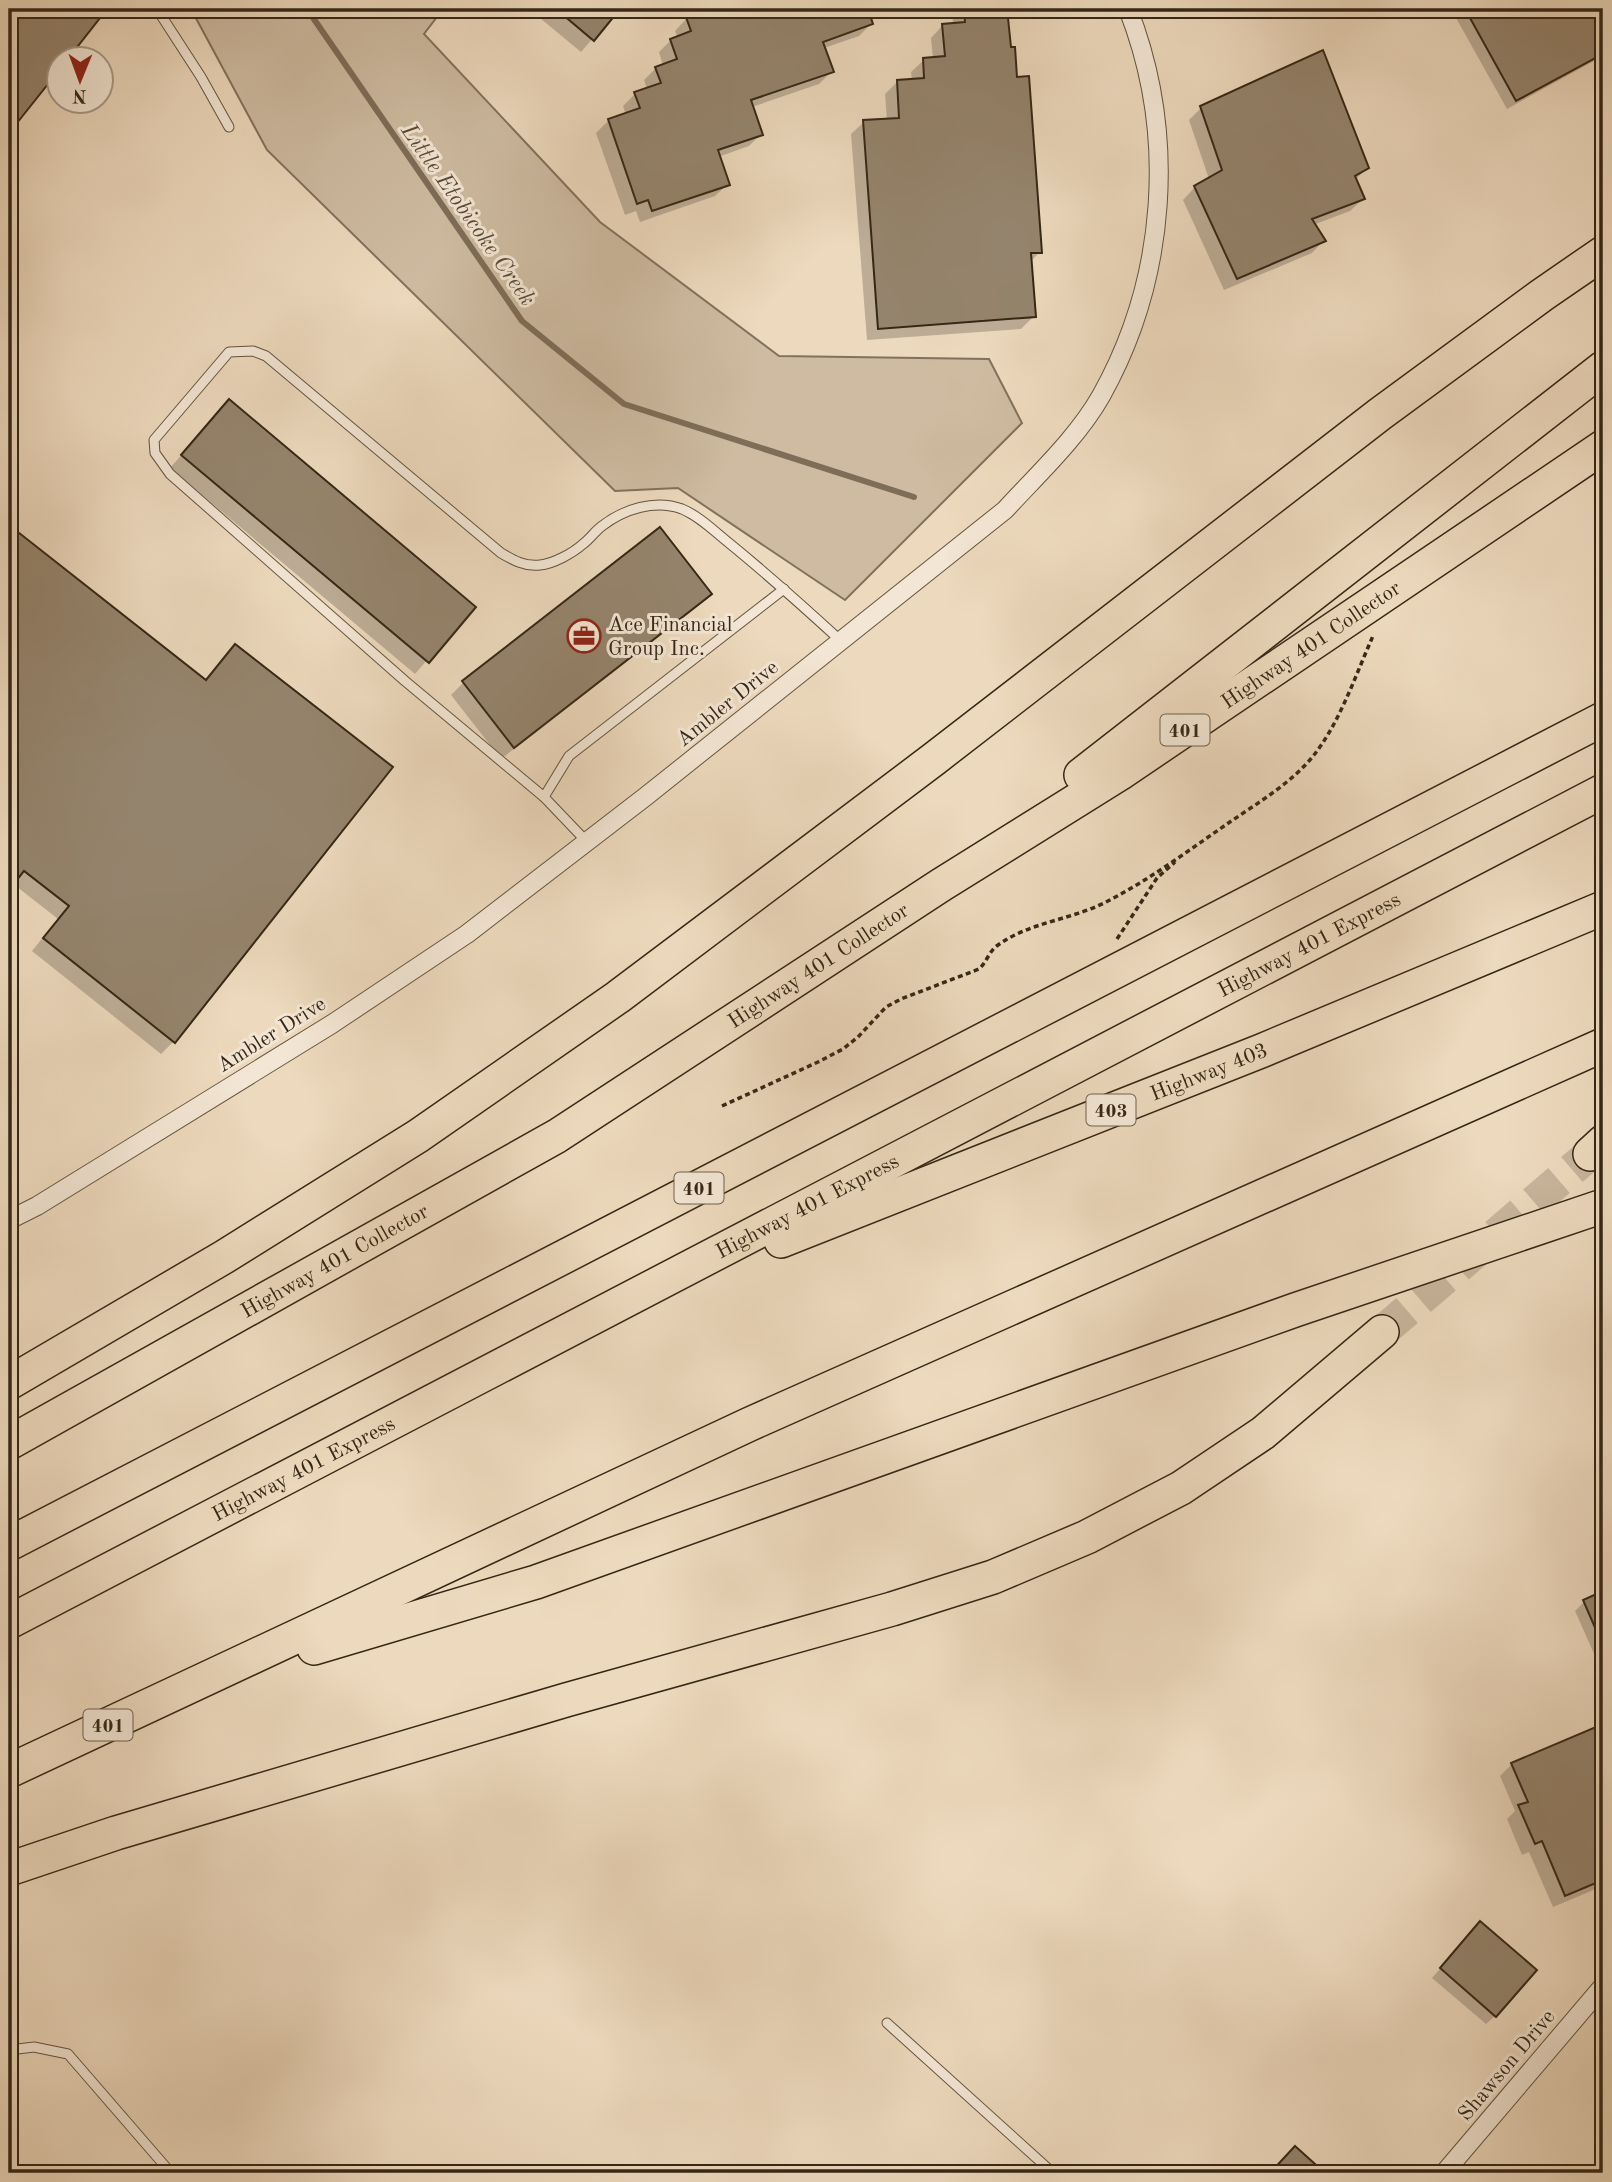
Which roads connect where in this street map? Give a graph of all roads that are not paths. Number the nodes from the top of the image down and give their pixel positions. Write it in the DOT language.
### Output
graph roads {
  1 [pos="157,9"];
  2 [pos="1128,9"];
  3 [pos="229,127"];
  4 [pos="1603,253"];
  5 [pos="1603,368"];
  6 [pos="1603,447"];
  7 [pos="784,589"];
  8 [pos="841,641"];
  9 [pos="1603,701"];
  10 [pos="1603,719"];
  11 [pos="1603,791"];
  12 [pos="544,797"];
  13 [pos="1388,831"];
  14 [pos="587,842"];
  15 [pos="942,884"];
  16 [pos="1603,908"];
  17 [pos="1603,1045"];
  18 [pos="1603,1206"];
  19 [pos="9,1220"];
  20 [pos="616,1306"];
  21 [pos="1382,1332"];
  22 [pos="9,1383"];
  23 [pos="9,1443"];
  24 [pos="9,1544"];
  25 [pos="9,1622"];
  26 [pos="208,1679"];
  27 [pos="9,1771"];
  28 [pos="9,1869"];
  29 [pos="1603,1986"];
  30 [pos="887,2023"];
  31 [pos="9,2050"];
  32 [pos="171,2173"];
  33 [pos="1054,2173"];
  34 [pos="1444,2173"];
  1 -- 3 [label="lane"];
  2 -- 8 [label="street, Ambler Drive"];
  4 -- 22 [label="highway"];
  5 -- 15 [label="highway"];
  6 -- 15 [label="highway, Highway 401 Collector / 401"];
  7 -- 8 [label="lane"];
  7 -- 12 [label="lane"];
  7 -- 12 [label="lane"];
  8 -- 14 [label="street, Ambler Drive"];
  9 -- 13 [label="highway"];
  10 -- 13 [label="highway, 401"];
  11 -- 20 [label="highway, Highway 401 Express"];
  12 -- 14 [label="lane"];
  13 -- 24 [label="highway, 401"];
  14 -- 19 [label="street, Ambler Drive"];
  15 -- 23 [label="highway, Highway 401 Collector / 401"];
  16 -- 20 [label="highway, Highway 403 / 403"];
  17 -- 26 [label="highway, 401"];
  18 -- 26 [label="highway"];
  20 -- 25 [label="highway, Highway 401 Express"];
  21 -- 28 [label="highway"];
  26 -- 27 [label="highway, 401"];
  29 -- 34 [label="street, Shawson Drive"];
  30 -- 33 [label="lane"];
  31 -- 32 [label="lane"];
}
